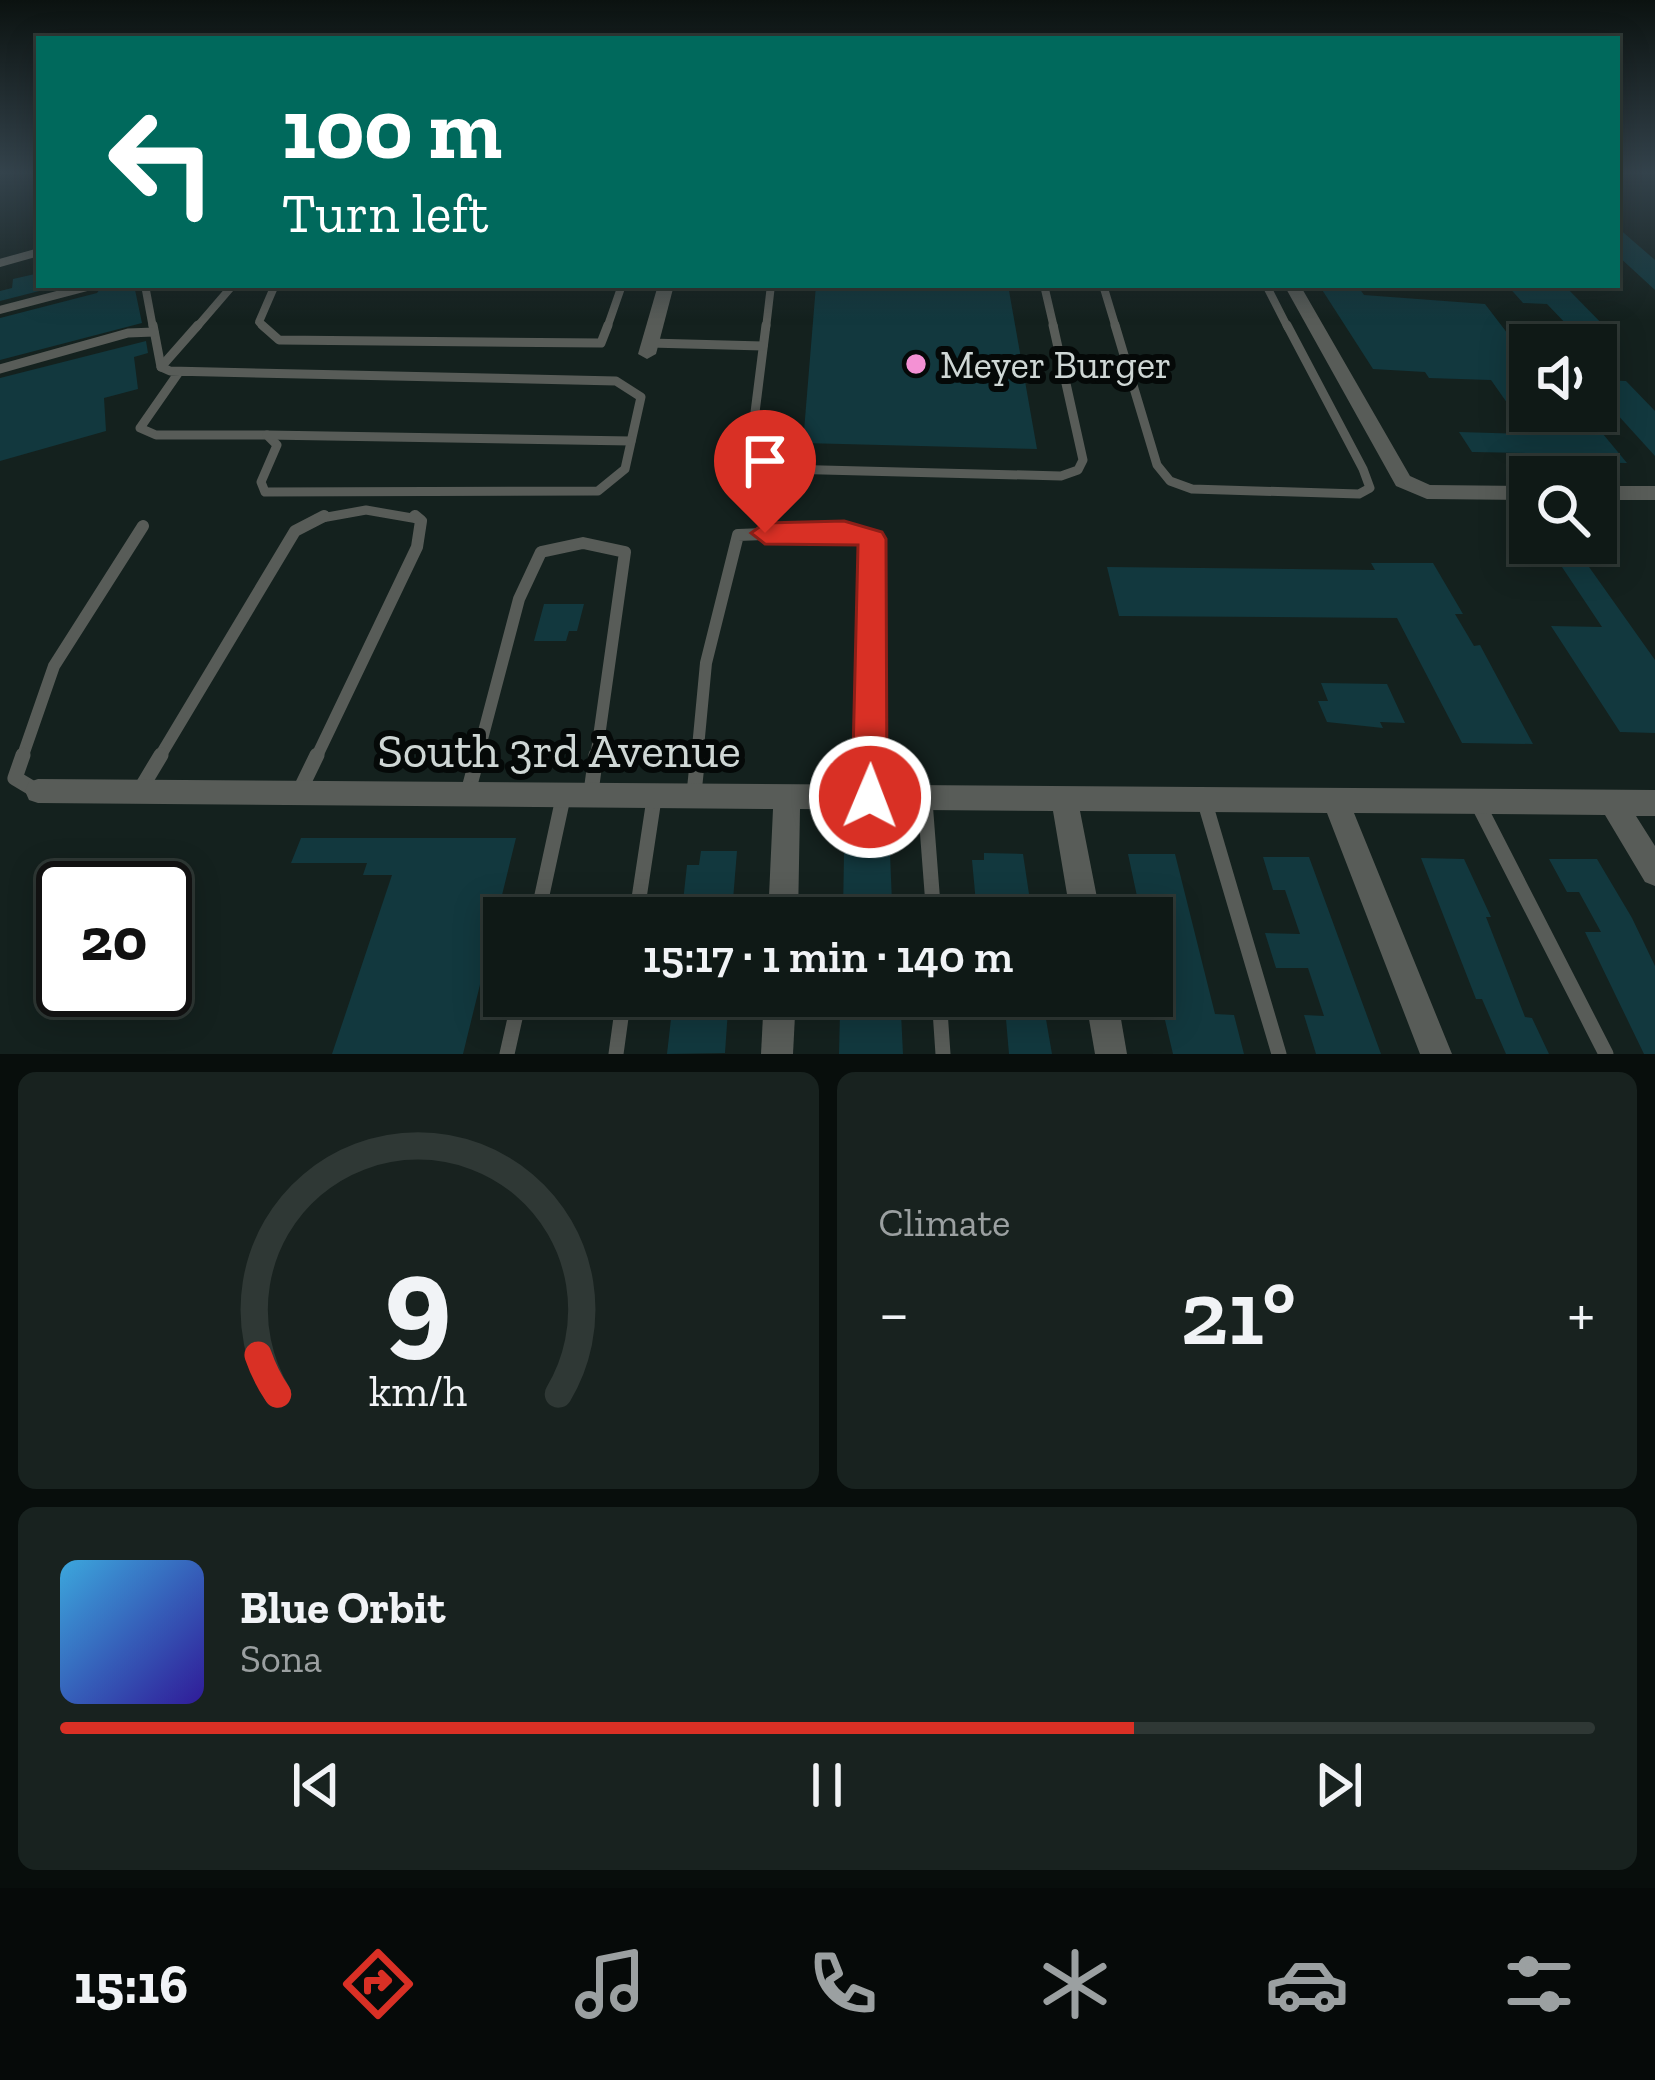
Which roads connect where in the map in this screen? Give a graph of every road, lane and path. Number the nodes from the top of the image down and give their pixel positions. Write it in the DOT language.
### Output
graph roads {
  1 [pos="36,253"];
  2 [pos="0,263"];
  3 [pos="84,288"];
  4 [pos="146,288"];
  5 [pos="229,288"];
  6 [pos="274,288"];
  7 [pos="621,288"];
  8 [pos="665,288"];
  9 [pos="771,288"];
  10 [pos="1045,288"];
  11 [pos="1104,288"];
  12 [pos="1282,289"];
  13 [pos="0,310"];
  14 [pos="154,332"];
  15 [pos="763,346"];
  16 [pos="649,348"];
  17 [pos="161,367"];
  18 [pos="0,369"];
  19 [pos="179,372"];
  20 [pos="1344,431"];
  21 [pos="1376,433"];
  22 [pos="267,435"];
  23 [pos="631,441"];
  24 [pos="1509,493"];
  25 [pos="1617,493"];
  26 [pos="1655,493"];
  27 [pos="143,526"];
  28 [pos="38,791"];
  29 [pos="139,792"];
  30 [pos="299,793"];
  31 [pos="467,794"];
  32 [pos="577,795"];
  33 [pos="655,796"];
  34 [pos="694,796"];
  35 [pos="787,796"];
  36 [pos="870,797"];
  37 [pos="925,797"];
  38 [pos="1064,798"];
  39 [pos="1204,800"];
  40 [pos="1335,800"];
  41 [pos="1476,801"];
  42 [pos="1612,802"];
  43 [pos="1655,803"];
  44 [pos="1655,872"];
  45 [pos="544,897"];
  46 [pos="639,897"];
  47 [pos="783,897"];
  48 [pos="932,897"];
  49 [pos="1082,897"];
  50 [pos="515,1017"];
  51 [pos="621,1017"];
  52 [pos="779,1017"];
  53 [pos="940,1017"];
  54 [pos="1105,1017"];
  55 [pos="507,1054"];
  56 [pos="616,1054"];
  57 [pos="778,1054"];
  58 [pos="943,1054"];
  59 [pos="1111,1054"];
  60 [pos="1279,1054"];
  61 [pos="1436,1054"];
  62 [pos="1606,1054"];
  1 -- 2 [label="lane"];
  3 -- 13 [label="lane"];
  4 -- 14 [label="lane"];
  5 -- 17 [label="lane"];
  6 -- 7 [label="lane"];
  8 -- 16 [label="street"];
  9 -- 15 [label="lane"];
  10 -- 15 [label="lane"];
  11 -- 20 [label="lane"];
  12 -- 20 [label="lane"];
  12 -- 21 [label="street"];
  14 -- 17 [label="lane"];
  14 -- 18 [label="lane"];
  15 -- 16 [label="lane"];
  17 -- 19 [label="lane"];
  19 -- 22 [label="lane"];
  19 -- 23 [label="lane"];
  20 -- 21 [label="lane"];
  21 -- 24 [label="street"];
  22 -- 23 [label="lane"];
  22 -- 23 [label="lane"];
  25 -- 26 [label="street"];
  27 -- 28 [label="lane"];
  28 -- 29 [label="street, South 3rd Avenue"];
  29 -- 30 [label="street, South 3rd Avenue"];
  29 -- 30 [label="lane"];
  30 -- 31 [label="street, South 3rd Avenue"];
  31 -- 32 [label="street, South 3rd Avenue"];
  31 -- 32 [label="lane"];
  32 -- 33 [label="street, South 3rd Avenue"];
  32 -- 45 [label="lane"];
  33 -- 34 [label="street, South 3rd Avenue"];
  33 -- 46 [label="lane"];
  34 -- 35 [label="street, South 3rd Avenue"];
  34 -- 36 [label="lane"];
  35 -- 36 [label="street, South 3rd Avenue"];
  35 -- 47 [label="street"];
  36 -- 37 [label="street, South 3rd Avenue"];
  37 -- 38 [label="street, South 3rd Avenue"];
  37 -- 48 [label="lane"];
  38 -- 39 [label="street, South 3rd Avenue"];
  38 -- 49 [label="street"];
  39 -- 40 [label="street, South 3rd Avenue"];
  39 -- 60 [label="lane"];
  40 -- 41 [label="street, South 3rd Avenue"];
  40 -- 61 [label="street"];
  41 -- 42 [label="street, South 3rd Avenue"];
  41 -- 62 [label="lane"];
  42 -- 43 [label="street, South 3rd Avenue"];
  42 -- 44 [label="street"];
  50 -- 55 [label="lane"];
  51 -- 56 [label="lane"];
  52 -- 57 [label="street"];
  53 -- 58 [label="lane"];
  54 -- 59 [label="street"];
}
